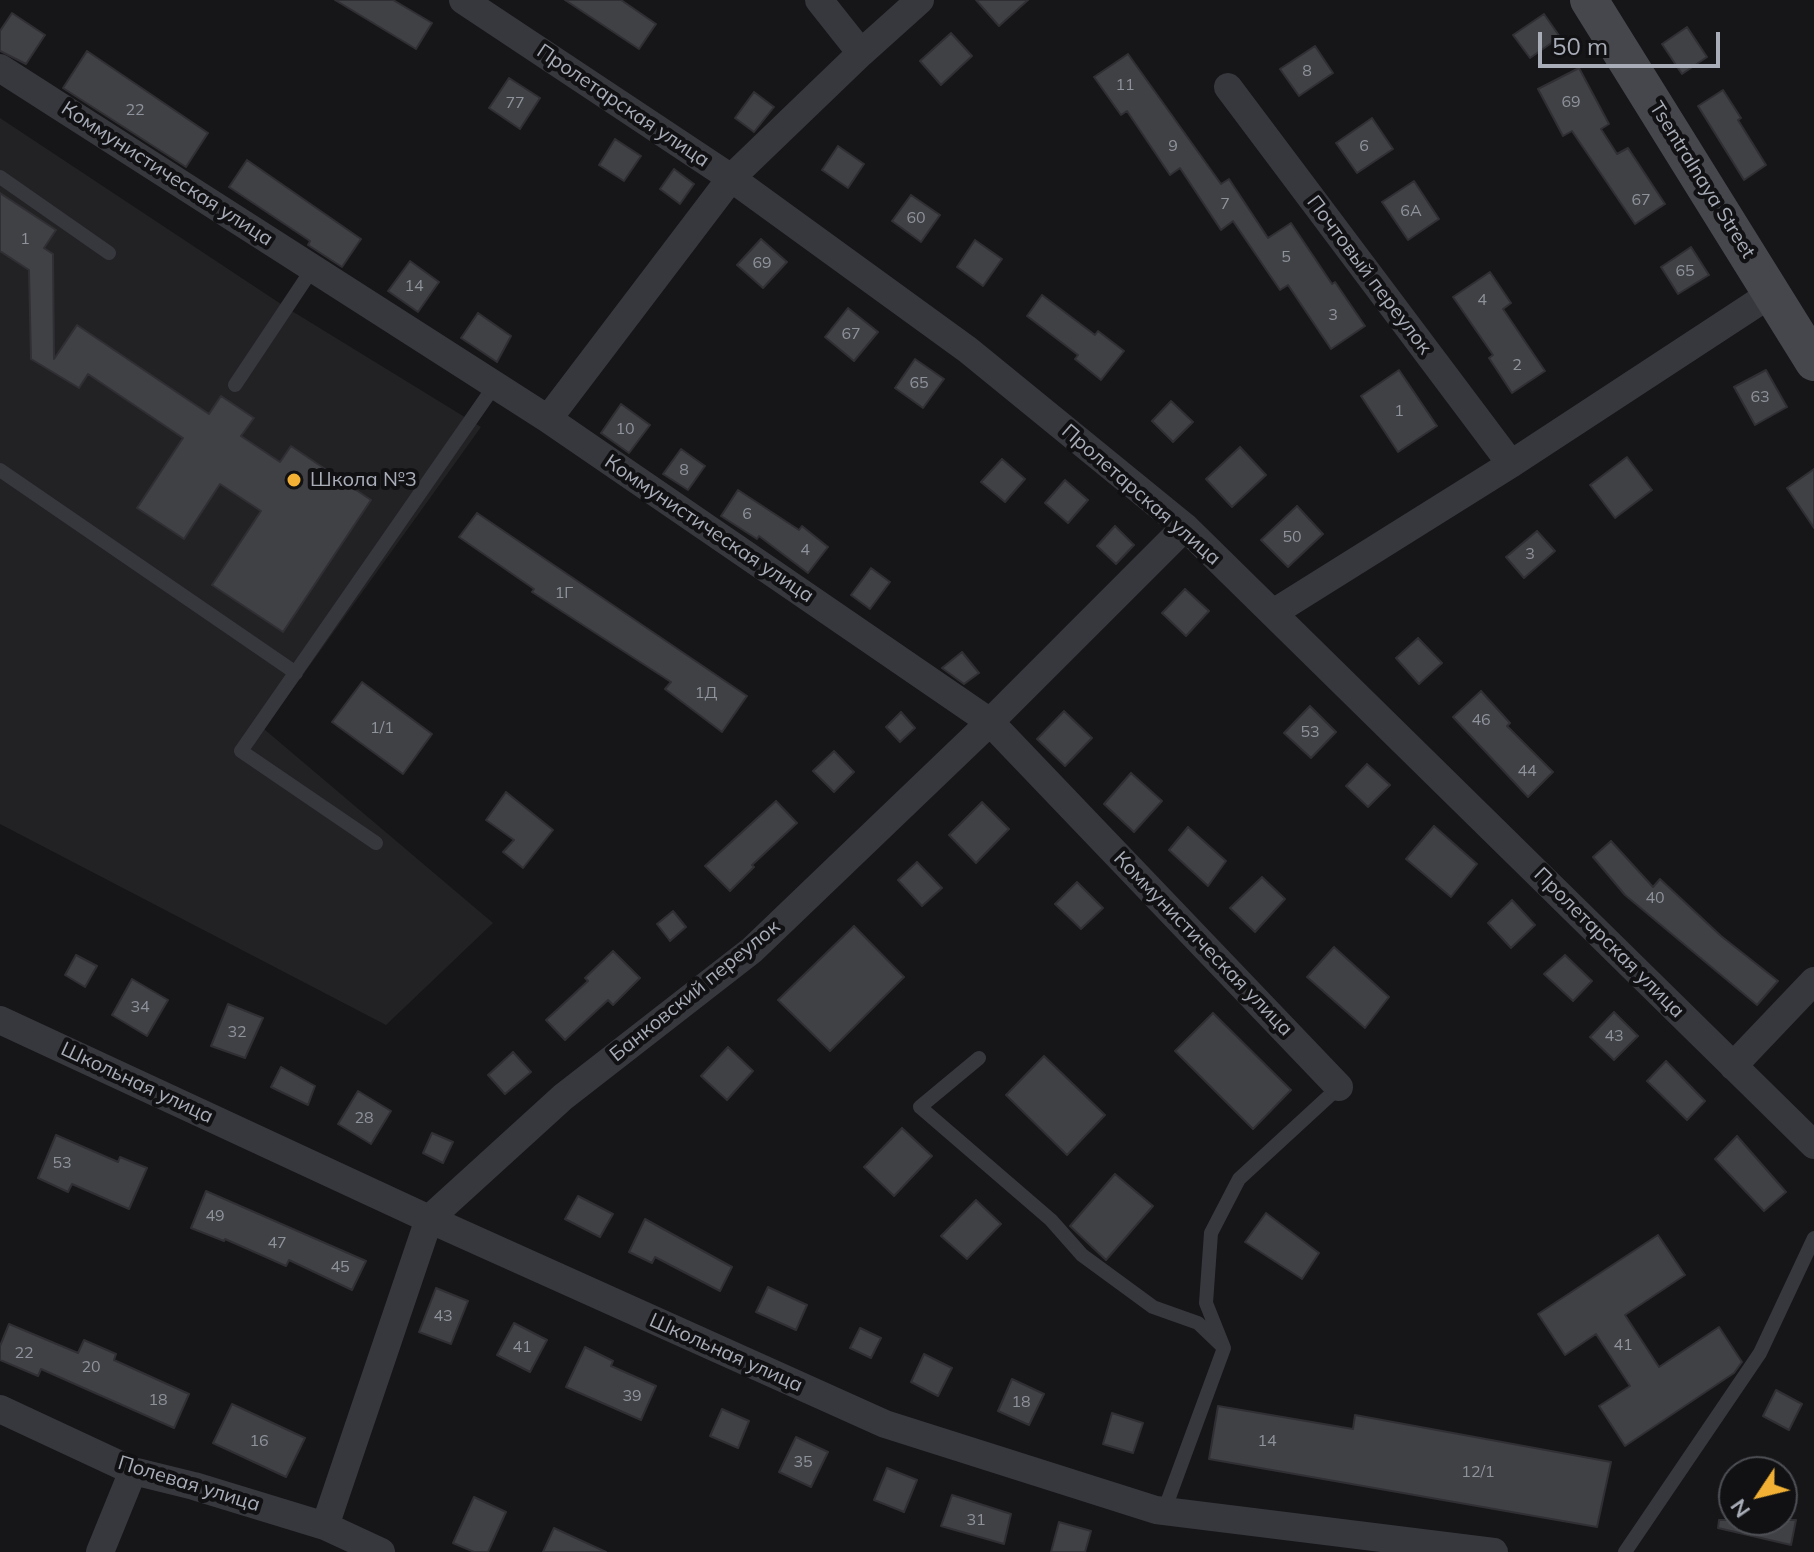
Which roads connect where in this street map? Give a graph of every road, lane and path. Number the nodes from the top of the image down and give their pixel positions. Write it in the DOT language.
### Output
graph roads {
  1 [pos="463,0"];
  2 [pos="819,0"];
  3 [pos="920,0"];
  4 [pos="1589,0"];
  5 [pos="861,53"];
  6 [pos="0,68"];
  7 [pos="1228,87"];
  8 [pos="0,177"];
  9 [pos="731,178"];
  10 [pos="109,253"];
  11 [pos="313,268"];
  12 [pos="1772,293"];
  13 [pos="1814,362"];
  14 [pos="235,385"];
  15 [pos="495,385"];
  16 [pos="548,419"];
  17 [pos="1511,464"];
  18 [pos="0,470"];
  19 [pos="1185,527"];
  20 [pos="1273,613"];
  21 [pos="296,673"];
  22 [pos="990,722"];
  23 [pos="376,843"];
  24 [pos="1814,981"];
  25 [pos="0,1020"];
  26 [pos="979,1058"];
  27 [pos="1733,1066"];
  28 [pos="1339,1087"];
  29 [pos="1814,1145"];
  30 [pos="429,1219"];
  31 [pos="1814,1238"];
  32 [pos="1224,1348"];
  33 [pos="0,1409"];
  34 [pos="133,1471"];
  35 [pos="1164,1511"];
  36 [pos="325,1526"];
  37 [pos="1452,1549"];
  38 [pos="100,1552"];
  39 [pos="381,1552"];
  40 [pos="1494,1552"];
  41 [pos="1625,1552"];
  1 -- 9 [label="street, Пролетарская улица"];
  2 -- 5 [label="street"];
  3 -- 5 [label="street"];
  4 -- 12 [label="main road, Tsentralnaya Street"];
  5 -- 9 [label="street"];
  6 -- 11 [label="street, Коммунистическая улица"];
  7 -- 17 [label="street, Почтовый переулок"];
  8 -- 10 [label="lane"];
  9 -- 16 [label="street"];
  9 -- 19 [label="street, Пролетарская улица"];
  11 -- 14 [label="lane"];
  11 -- 15 [label="street, Коммунистическая улица"];
  12 -- 13 [label="main road, Tsentralnaya Street"];
  12 -- 17 [label="street"];
  15 -- 16 [label="street, Коммунистическая улица"];
  15 -- 21 [label="lane"];
  16 -- 22 [label="street, Коммунистическая улица"];
  17 -- 20 [label="street"];
  18 -- 21 [label="lane"];
  19 -- 20 [label="street, Пролетарская улица"];
  19 -- 22 [label="street, Банковский переулок"];
  20 -- 27 [label="street, Пролетарская улица"];
  21 -- 23 [label="lane"];
  22 -- 28 [label="street, Коммунистическая улица"];
  22 -- 30 [label="street, Банковский переулок"];
  24 -- 27 [label="street"];
  25 -- 30 [label="street, Школьная улица"];
  26 -- 32 [label="lane"];
  27 -- 29 [label="street, Пролетарская улица"];
  28 -- 32 [label="lane"];
  30 -- 35 [label="street, Школьная улица"];
  30 -- 36 [label="street, Банковский переулок"];
  31 -- 41 [label="lane"];
  32 -- 35 [label="lane"];
  33 -- 34 [label="street, Полевая улица"];
  34 -- 36 [label="street, Полевая улица"];
  34 -- 38 [label="street"];
  35 -- 37 [label="street, Школьная улица"];
  36 -- 39 [label="street, Полевая улица"];
  37 -- 40 [label="street, Школьная улица"];
}
